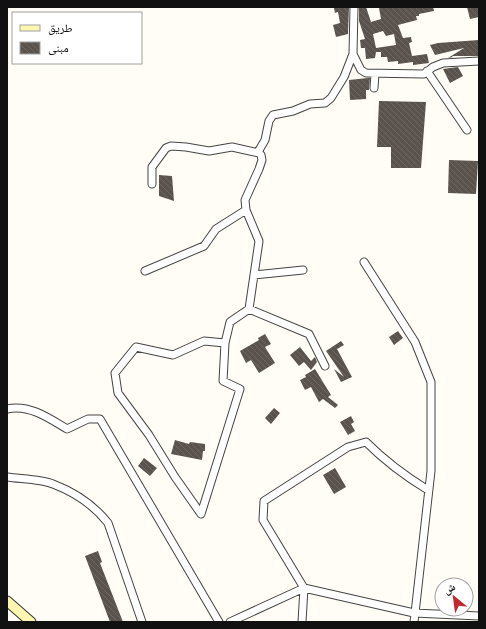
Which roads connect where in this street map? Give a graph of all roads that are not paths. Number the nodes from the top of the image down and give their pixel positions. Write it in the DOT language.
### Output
graph roads {
  1 [pos="354,7"];
  2 [pos="353,54"];
  3 [pos="479,61"];
  4 [pos="427,71"];
  5 [pos="374,74"];
  6 [pos="374,88"];
  7 [pos="467,130"];
  8 [pos="259,153"];
  9 [pos="152,184"];
  10 [pos="246,210"];
  11 [pos="364,262"];
  12 [pos="303,270"];
  13 [pos="146,271"];
  14 [pos="254,275"];
  15 [pos="249,309"];
  16 [pos="225,343"];
  17 [pos="324,366"];
  18 [pos="7,409"];
  19 [pos="7,477"];
  20 [pos="428,490"];
  21 [pos="304,588"];
  22 [pos="7,601"];
  23 [pos="414,613"];
  24 [pos="479,616"];
  25 [pos="31,622"];
  26 [pos="142,622"];
  27 [pos="219,622"];
  28 [pos="230,622"];
  29 [pos="302,622"];
  30 [pos="414,622"];
  1 -- 2 [label="street"];
  2 -- 5 [label="street"];
  2 -- 8 [label="street"];
  3 -- 4 [label="street"];
  4 -- 5 [label="street"];
  4 -- 7 [label="street"];
  5 -- 6 [label="street"];
  8 -- 9 [label="street"];
  8 -- 10 [label="street"];
  10 -- 13 [label="street"];
  10 -- 14 [label="street"];
  11 -- 20 [label="street"];
  12 -- 14 [label="street"];
  14 -- 15 [label="street"];
  15 -- 16 [label="street"];
  15 -- 17 [label="street"];
  16 -- 16 [label="street"];
  18 -- 27 [label="street"];
  19 -- 26 [label="street"];
  20 -- 21 [label="street"];
  20 -- 23 [label="street"];
  21 -- 23 [label="street"];
  21 -- 28 [label="street"];
  21 -- 29 [label="street"];
  22 -- 25 [label="street"];
  23 -- 24 [label="street"];
  23 -- 30 [label="street"];
}
